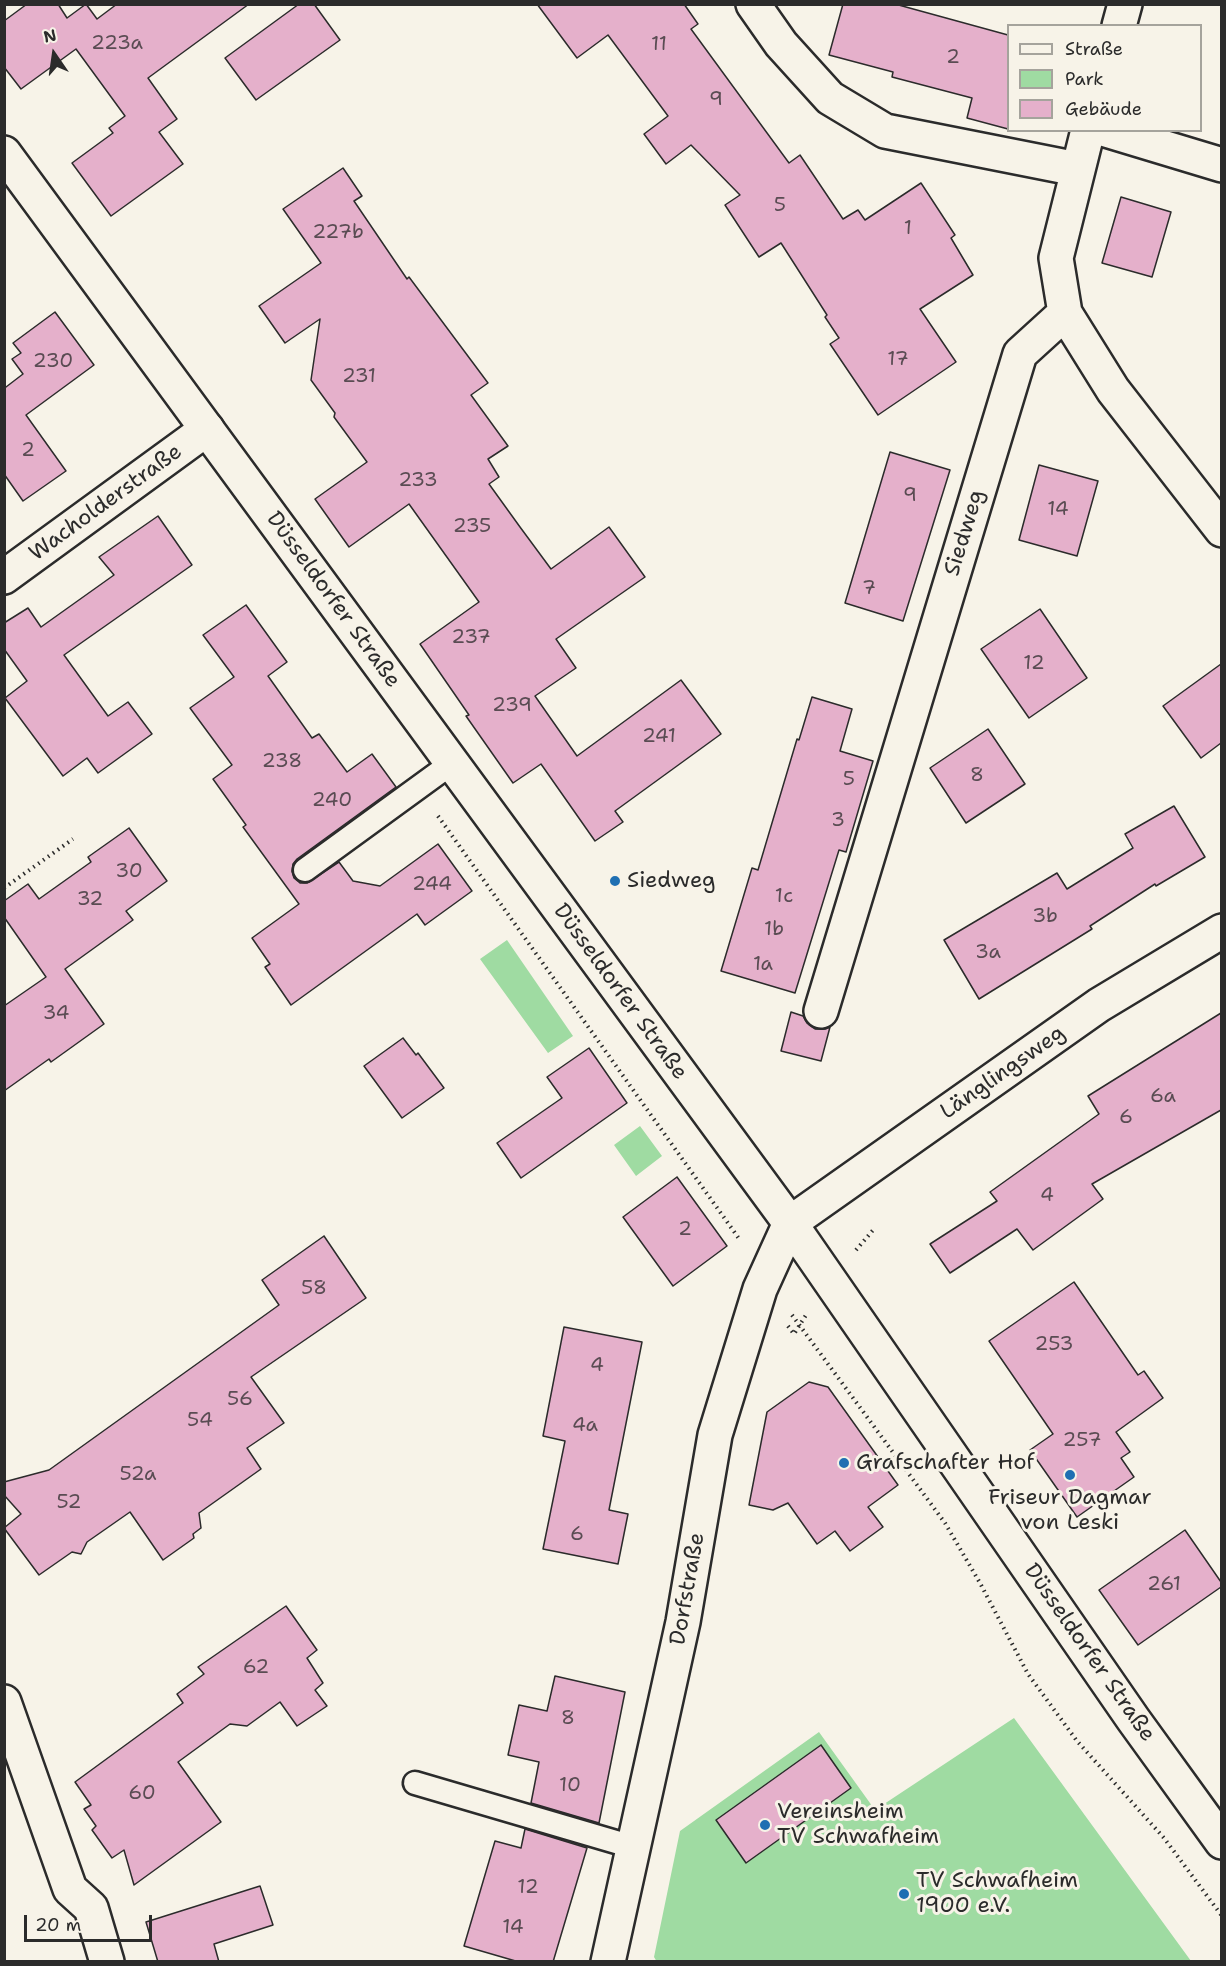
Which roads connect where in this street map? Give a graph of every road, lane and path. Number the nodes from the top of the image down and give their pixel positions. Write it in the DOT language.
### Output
graph roads {
  1 [pos="753,4"];
  2 [pos="1125,4"];
  3 [pos="1120,24"];
  4 [pos="1087,132"];
  5 [pos="1113,132"];
  6 [pos="4,153"];
  7 [pos="1221,165"];
  8 [pos="1077,169"];
  9 [pos="1065,313"];
  10 [pos="207,429"];
  11 [pos="1221,530"];
  12 [pos="4,577"];
  13 [pos="452,763"];
  14 [pos="418,787"];
  15 [pos="73,838"];
  16 [pos="305,870"];
  17 [pos="4,888"];
  18 [pos="1221,931"];
  19 [pos="821,1011"];
  20 [pos="790,1223"];
  21 [pos="765,1277"];
  22 [pos="4,1702"];
  23 [pos="415,1784"];
  24 [pos="1221,1842"];
  25 [pos="633,1847"];
  26 [pos="1221,1916"];
  27 [pos="107,1962"];
  28 [pos="608,1962"];
  1 -- 8 [label="street"];
  2 -- 3 [label="street"];
  4 -- 8 [label="street"];
  5 -- 7 [label="street"];
  6 -- 10 [label="street, Düsseldorfer Straße"];
  8 -- 9 [label="street"];
  9 -- 11 [label="street"];
  9 -- 19 [label="street, Siedweg"];
  10 -- 12 [label="street, Wacholderstraße"];
  10 -- 13 [label="street, Düsseldorfer Straße"];
  13 -- 14 [label="lane"];
  13 -- 20 [label="street, Düsseldorfer Straße"];
  14 -- 16 [label="lane"];
  14 -- 21 [label="path"];
  15 -- 17 [label="path"];
  18 -- 20 [label="street, Länglingsweg"];
  20 -- 21 [label="street, Dorfstraße"];
  20 -- 24 [label="street, Düsseldorfer Straße"];
  21 -- 25 [label="street, Dorfstraße"];
  21 -- 26 [label="path"];
  22 -- 27 [label="street"];
  23 -- 25 [label="lane"];
  25 -- 28 [label="street, Dorfstraße"];
}
